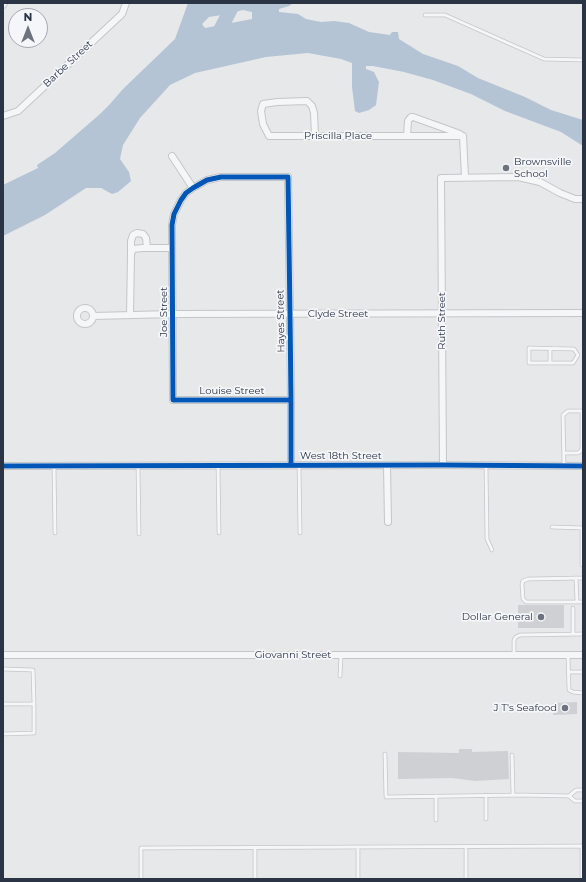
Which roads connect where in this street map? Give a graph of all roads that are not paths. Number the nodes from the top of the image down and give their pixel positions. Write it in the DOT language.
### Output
graph roads {
  1 [pos="126,3"];
  2 [pos="425,15"];
  3 [pos="583,60"];
  4 [pos="3,116"];
  5 [pos="314,136"];
  6 [pos="407,136"];
  7 [pos="463,136"];
  8 [pos="172,156"];
  9 [pos="465,178"];
  10 [pos="193,188"];
  11 [pos="583,199"];
  12 [pos="147,248"];
  13 [pos="172,248"];
  14 [pos="131,254"];
  15 [pos="583,313"];
  16 [pos="173,314"];
  17 [pos="290,314"];
  18 [pos="442,314"];
  19 [pos="130,315"];
  20 [pos="93,316"];
  21 [pos="550,348"];
  22 [pos="578,355"];
  23 [pos="583,355"];
  24 [pos="550,363"];
  25 [pos="174,400"];
  26 [pos="291,400"];
  27 [pos="582,411"];
  28 [pos="564,421"];
  29 [pos="569,421"];
  30 [pos="576,421"];
  31 [pos="582,421"];
  32 [pos="564,430"];
  33 [pos="569,430"];
  34 [pos="576,430"];
  35 [pos="582,430"];
  36 [pos="564,439"];
  37 [pos="569,439"];
  38 [pos="576,439"];
  39 [pos="582,439"];
  40 [pos="564,453"];
  41 [pos="218,465"];
  42 [pos="291,465"];
  43 [pos="299,465"];
  44 [pos="443,465"];
  45 [pos="486,465"];
  46 [pos="3,466"];
  47 [pos="54,466"];
  48 [pos="138,466"];
  49 [pos="387,466"];
  50 [pos="564,466"];
  51 [pos="583,466"];
  52 [pos="388,522"];
  53 [pos="552,527"];
  54 [pos="583,528"];
  55 [pos="55,533"];
  56 [pos="219,533"];
  57 [pos="300,533"];
  58 [pos="139,534"];
  59 [pos="492,550"];
  60 [pos="583,566"];
  61 [pos="576,578"];
  62 [pos="583,578"];
  63 [pos="577,602"];
  64 [pos="583,602"];
  65 [pos="573,608"];
  66 [pos="573,634"];
  67 [pos="583,634"];
  68 [pos="3,655"];
  69 [pos="341,655"];
  70 [pos="514,655"];
  71 [pos="568,655"];
  72 [pos="583,655"];
  73 [pos="3,669"];
  74 [pos="569,672"];
  75 [pos="583,672"];
  76 [pos="340,676"];
  77 [pos="583,693"];
  78 [pos="3,704"];
  79 [pos="34,704"];
  80 [pos="3,734"];
  81 [pos="385,754"];
  82 [pos="512,755"];
  83 [pos="583,790"];
  84 [pos="486,795"];
  85 [pos="513,795"];
  86 [pos="436,796"];
  87 [pos="569,796"];
  88 [pos="583,801"];
  89 [pos="486,819"];
  90 [pos="436,820"];
  91 [pos="582,846"];
  92 [pos="358,847"];
  93 [pos="466,847"];
  94 [pos="255,848"];
  95 [pos="142,879"];
  96 [pos="255,879"];
  97 [pos="358,879"];
  98 [pos="466,879"];
  99 [pos="582,879"];
  1 -- 4 [label="street, Barbe Street"];
  2 -- 3 [label="lane"];
  5 -- 5 [label="street, Priscilla Place"];
  5 -- 6 [label="street, Priscilla Place"];
  6 -- 7 [label="street, Priscilla Place"];
  6 -- 7 [label="street"];
  7 -- 9 [label="street"];
  8 -- 10 [label="street"];
  9 -- 11 [label="street"];
  9 -- 18 [label="street, Ruth Street"];
  10 -- 13 [label="street, Joe Street"];
  10 -- 17 [label="street, Hayes Street"];
  12 -- 13 [label="street"];
  12 -- 14 [label="street"];
  12 -- 14 [label="street"];
  13 -- 16 [label="street, Joe Street"];
  14 -- 19 [label="street"];
  15 -- 18 [label="street, Clyde Street"];
  16 -- 17 [label="street, Clyde Street"];
  16 -- 19 [label="street, Clyde Street"];
  16 -- 25 [label="street, Joe Street"];
  17 -- 18 [label="street, Clyde Street"];
  17 -- 26 [label="street, Hayes Street"];
  18 -- 44 [label="street, Ruth Street"];
  19 -- 20 [label="street, Clyde Street"];
  21 -- 22 [label="lane"];
  21 -- 24 [label="lane"];
  21 -- 24 [label="lane"];
  22 -- 23 [label="lane"];
  22 -- 24 [label="lane"];
  25 -- 26 [label="street, Louise Street"];
  26 -- 42 [label="street, Hayes Street"];
  27 -- 28 [label="lane"];
  27 -- 31 [label="lane"];
  28 -- 29 [label="lane"];
  28 -- 32 [label="lane"];
  30 -- 31 [label="lane"];
  31 -- 35 [label="lane"];
  32 -- 33 [label="lane"];
  32 -- 36 [label="lane"];
  34 -- 35 [label="lane"];
  35 -- 39 [label="lane"];
  36 -- 37 [label="lane"];
  36 -- 40 [label="lane"];
  38 -- 39 [label="lane"];
  39 -- 40 [label="lane"];
  40 -- 50 [label="lane"];
  41 -- 42 [label="street, West 18th Street"];
  41 -- 48 [label="street, West 18th Street"];
  41 -- 56 [label="lane"];
  42 -- 43 [label="street, West 18th Street"];
  43 -- 49 [label="street, West 18th Street"];
  43 -- 57 [label="lane"];
  44 -- 45 [label="street, West 18th Street"];
  44 -- 49 [label="street, West 18th Street"];
  45 -- 50 [label="street, West 18th Street"];
  45 -- 59 [label="lane"];
  46 -- 47 [label="street, West 18th Street"];
  47 -- 48 [label="street, West 18th Street"];
  47 -- 55 [label="lane"];
  48 -- 58 [label="lane"];
  49 -- 52 [label="street"];
  50 -- 51 [label="street, West 18th Street"];
  53 -- 54 [label="lane"];
  54 -- 60 [label="lane"];
  61 -- 62 [label="lane"];
  61 -- 63 [label="lane"];
  61 -- 63 [label="lane"];
  63 -- 64 [label="lane"];
  65 -- 66 [label="lane"];
  66 -- 67 [label="lane"];
  66 -- 70 [label="lane"];
  68 -- 69 [label="street, Giovanni Street"];
  69 -- 70 [label="street, Giovanni Street"];
  69 -- 76 [label="lane"];
  70 -- 71 [label="street, Giovanni Street"];
  71 -- 72 [label="street, Giovanni Street"];
  71 -- 74 [label="lane"];
  73 -- 79 [label="lane"];
  74 -- 75 [label="lane"];
  74 -- 77 [label="lane"];
  78 -- 79 [label="lane"];
  79 -- 80 [label="lane"];
  81 -- 86 [label="lane"];
  82 -- 85 [label="lane"];
  83 -- 87 [label="lane"];
  84 -- 85 [label="lane"];
  84 -- 86 [label="lane"];
  84 -- 89 [label="lane"];
  85 -- 87 [label="lane"];
  86 -- 90 [label="lane"];
  87 -- 88 [label="lane"];
  91 -- 93 [label="lane"];
  91 -- 99 [label="lane"];
  92 -- 93 [label="lane"];
  92 -- 94 [label="lane"];
  92 -- 97 [label="lane"];
  93 -- 98 [label="lane"];
  94 -- 95 [label="lane"];
  94 -- 96 [label="lane"];
}
